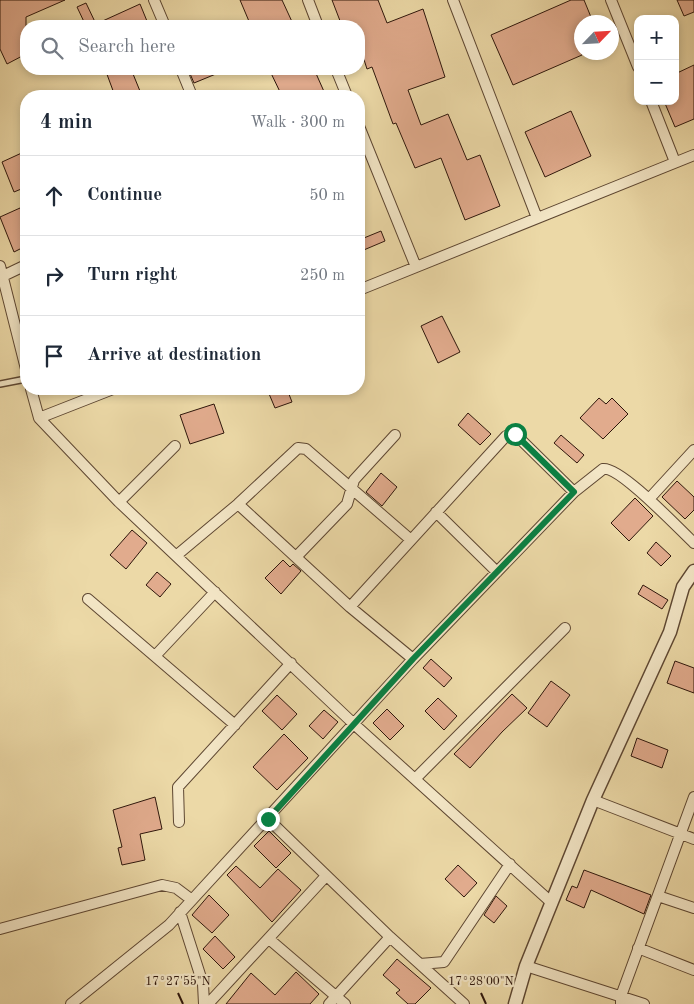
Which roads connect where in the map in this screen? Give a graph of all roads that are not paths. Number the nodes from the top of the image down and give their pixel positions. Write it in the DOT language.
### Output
graph roads {
  1 [pos="154,0"];
  2 [pos="308,0"];
  3 [pos="454,0"];
  4 [pos="611,0"];
  5 [pos="162,20"];
  6 [pos="316,20"];
  7 [pos="635,60"];
  8 [pos="183,75"];
  9 [pos="338,75"];
  10 [pos="190,90"];
  11 [pos="345,90"];
  12 [pos="653,105"];
  13 [pos="365,141"];
  14 [pos="694,155"];
  15 [pos="675,162"];
  16 [pos="537,218"];
  17 [pos="20,266"];
  18 [pos="416,267"];
  19 [pos="1,271"];
  20 [pos="365,288"];
  21 [pos="20,345"];
  22 [pos="20,380"];
  23 [pos="0,384"];
  24 [pos="33,395"];
  25 [pos="98,395"];
  26 [pos="39,418"];
  27 [pos="395,435"];
  28 [pos="175,446"];
  29 [pos="694,450"];
  30 [pos="351,486"];
  31 [pos="574,492"];
  32 [pos="649,499"];
  33 [pos="119,502"];
  34 [pos="238,504"];
  35 [pos="436,512"];
  36 [pos="411,540"];
  37 [pos="694,543"];
  38 [pos="177,556"];
  39 [pos="297,556"];
  40 [pos="694,571"];
  41 [pos="497,572"];
  42 [pos="215,592"];
  43 [pos="88,599"];
  44 [pos="350,607"];
  45 [pos="566,628"];
  46 [pos="155,656"];
  47 [pos="413,659"];
  48 [pos="291,664"];
  49 [pos="235,725"];
  50 [pos="355,725"];
  51 [pos="415,779"];
  52 [pos="694,797"];
  53 [pos="593,800"];
  54 [pos="268,819"];
  55 [pos="179,822"];
  56 [pos="681,834"];
  57 [pos="694,839"];
  58 [pos="510,864"];
  59 [pos="326,876"];
  60 [pos="658,896"];
  61 [pos="192,900"];
  62 [pos="552,903"];
  63 [pos="694,908"];
  64 [pos="180,912"];
  65 [pos="0,929"];
  66 [pos="390,937"];
  67 [pos="269,939"];
  68 [pos="638,948"];
  69 [pos="420,964"];
  70 [pos="526,966"];
  71 [pos="694,970"];
  72 [pos="333,1000"];
  73 [pos="621,1000"];
  74 [pos="73,1003"];
  75 [pos="206,1004"];
  76 [pos="344,1004"];
  77 [pos="464,1004"];
  78 [pos="515,1004"];
  79 [pos="644,1004"];
  1 -- 5 [label="street"];
  2 -- 6 [label="street"];
  3 -- 16 [label="street"];
  4 -- 7 [label="street"];
  8 -- 10 [label="street"];
  9 -- 11 [label="street"];
  12 -- 15 [label="street"];
  13 -- 18 [label="street"];
  14 -- 15 [label="street"];
  15 -- 16 [label="street"];
  16 -- 18 [label="street"];
  17 -- 19 [label="street"];
  18 -- 20 [label="street"];
  19 -- 21 [label="street"];
  22 -- 23 [label="lane"];
  24 -- 26 [label="street"];
  25 -- 26 [label="street"];
  26 -- 33 [label="street"];
  27 -- 30 [label="street"];
  28 -- 33 [label="street"];
  29 -- 32 [label="street"];
  30 -- 34 [label="street"];
  30 -- 36 [label="street"];
  30 -- 39 [label="street"];
  31 -- 32 [label="street"];
  31 -- 35 [label="street"];
  31 -- 41 [label="street"];
  32 -- 37 [label="street"];
  33 -- 38 [label="street"];
  34 -- 38 [label="street"];
  34 -- 39 [label="street"];
  35 -- 36 [label="street"];
  35 -- 41 [label="street"];
  36 -- 44 [label="street"];
  38 -- 42 [label="street"];
  39 -- 44 [label="street"];
  40 -- 53 [label="street"];
  41 -- 47 [label="street"];
  42 -- 46 [label="street"];
  42 -- 48 [label="street"];
  43 -- 46 [label="street"];
  44 -- 47 [label="street"];
  45 -- 51 [label="street"];
  46 -- 49 [label="street"];
  47 -- 50 [label="street"];
  48 -- 49 [label="street"];
  48 -- 50 [label="street"];
  49 -- 55 [label="street"];
  50 -- 51 [label="street"];
  50 -- 54 [label="street"];
  51 -- 58 [label="street"];
  52 -- 56 [label="street"];
  53 -- 56 [label="street"];
  53 -- 62 [label="street"];
  54 -- 59 [label="street"];
  54 -- 61 [label="street"];
  56 -- 57 [label="street"];
  56 -- 60 [label="street"];
  58 -- 62 [label="street"];
  58 -- 69 [label="street"];
  59 -- 66 [label="street"];
  59 -- 67 [label="street"];
  60 -- 63 [label="street"];
  60 -- 68 [label="street"];
  61 -- 64 [label="street"];
  61 -- 65 [label="street"];
  62 -- 70 [label="street"];
  64 -- 74 [label="street"];
  64 -- 75 [label="street"];
  66 -- 69 [label="street"];
  66 -- 72 [label="street"];
  67 -- 72 [label="street"];
  67 -- 75 [label="street"];
  68 -- 71 [label="street"];
  68 -- 73 [label="street"];
  69 -- 77 [label="street"];
  70 -- 73 [label="street"];
  70 -- 78 [label="street"];
  72 -- 76 [label="street"];
  73 -- 79 [label="street"];
}
